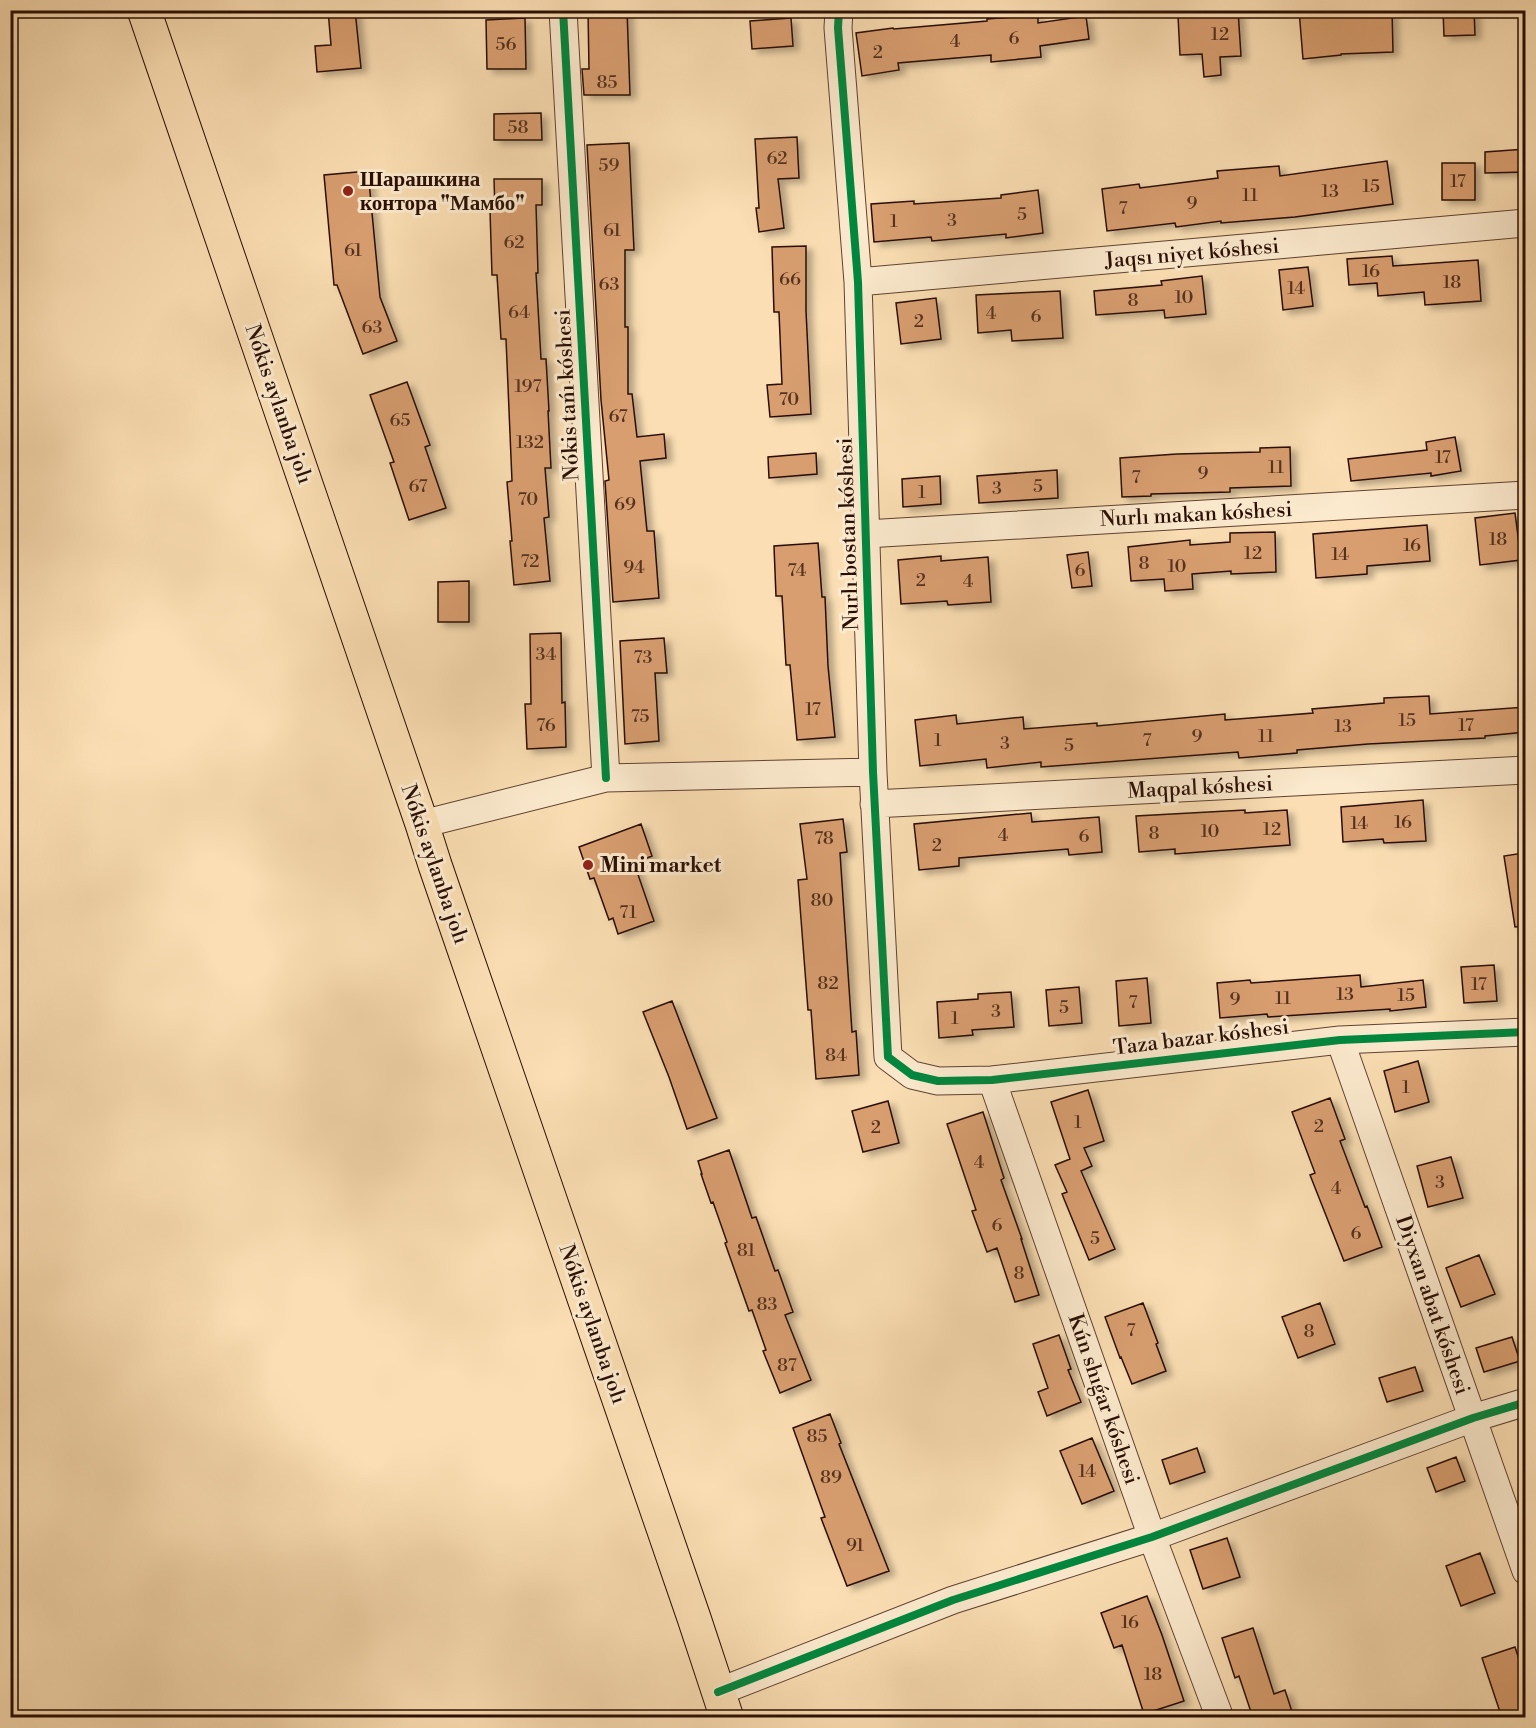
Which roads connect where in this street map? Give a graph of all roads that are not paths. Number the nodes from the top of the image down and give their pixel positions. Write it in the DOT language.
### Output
graph roads {
  1 [pos="144,10"];
  2 [pos="563,10"];
  3 [pos="838,10"];
  4 [pos="1526,223"];
  5 [pos="858,282"];
  6 [pos="1526,495"];
  7 [pos="866,534"];
  8 [pos="1526,770"];
  9 [pos="873,772"];
  10 [pos="606,778"];
  11 [pos="874,804"];
  12 [pos="422,824"];
  13 [pos="1526,1032"];
  14 [pos="1340,1040"];
  15 [pos="888,1057"];
  16 [pos="992,1080"];
  17 [pos="1526,1402"];
  18 [pos="1473,1418"];
  19 [pos="1152,1537"];
  20 [pos="1526,1571"];
  21 [pos="723,1705"];
  22 [pos="1220,1718"];
  1 -- 12 [label="main road, Nókis aylanba jolı"];
  2 -- 10 [label="street, Nókis tańı kóshesi"];
  3 -- 5 [label="street, Nurlı bostan kóshesi"];
  4 -- 5 [label="street, Jaqsı niyet kóshesi"];
  5 -- 7 [label="street, Nurlı bostan kóshesi"];
  6 -- 7 [label="street, Nurlı makan kóshesi"];
  7 -- 9 [label="street, Nurlı bostan kóshesi"];
  8 -- 11 [label="street, Maqpal kóshesi"];
  9 -- 10 [label="street"];
  9 -- 11 [label="street, Nurlı bostan kóshesi"];
  10 -- 12 [label="street"];
  11 -- 15 [label="street, Nurlı bostan kóshesi"];
  12 -- 21 [label="main road, Nókis aylanba jolı"];
  13 -- 14 [label="street, Taza bazar kóshesi"];
  14 -- 16 [label="street, Taza bazar kóshesi"];
  14 -- 18 [label="street, Diyxan abat kóshesi"];
  15 -- 16 [label="street, Taza bazar kóshesi"];
  16 -- 19 [label="street, Kún shıǵar kóshesi"];
  17 -- 18 [label="street"];
  18 -- 19 [label="street"];
  18 -- 20 [label="street, Diyxan abat kóshesi"];
  19 -- 21 [label="street"];
  19 -- 22 [label="street, Kún shıǵar kóshesi"];
}
